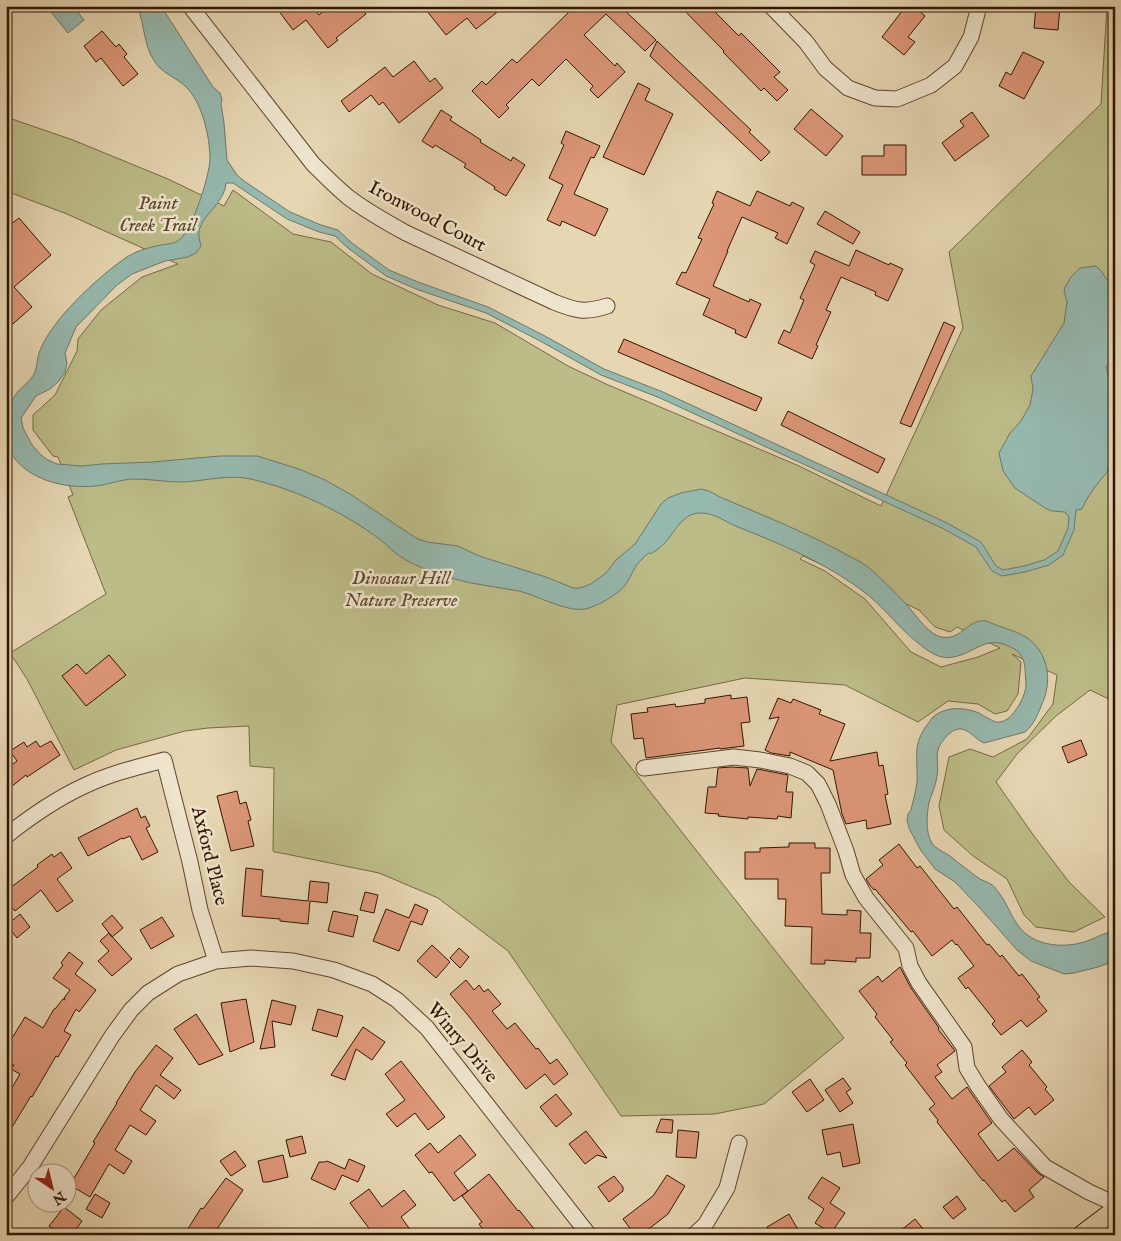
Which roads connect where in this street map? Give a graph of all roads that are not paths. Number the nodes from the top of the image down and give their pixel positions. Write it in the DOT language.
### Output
graph roads {
  1 [pos="190,6"];
  2 [pos="771,6"];
  3 [pos="979,6"];
  4 [pos="607,306"];
  5 [pos="644,768"];
  6 [pos="6,836"];
  7 [pos="216,961"];
  8 [pos="739,1144"];
  9 [pos="6,1197"];
  10 [pos="1115,1204"];
  11 [pos="1115,1210"];
  12 [pos="590,1235"];
  13 [pos="694,1235"];
  14 [pos="1082,1235"];
  1 -- 4 [label="street, Ironwood Court"];
  2 -- 3 [label="street"];
  5 -- 10 [label="street"];
  6 -- 7 [label="street, Axford Place"];
  7 -- 9 [label="street, Winry Drive"];
  7 -- 12 [label="street, Winry Drive"];
  8 -- 13 [label="street"];
  11 -- 14 [label="main road"];
}
